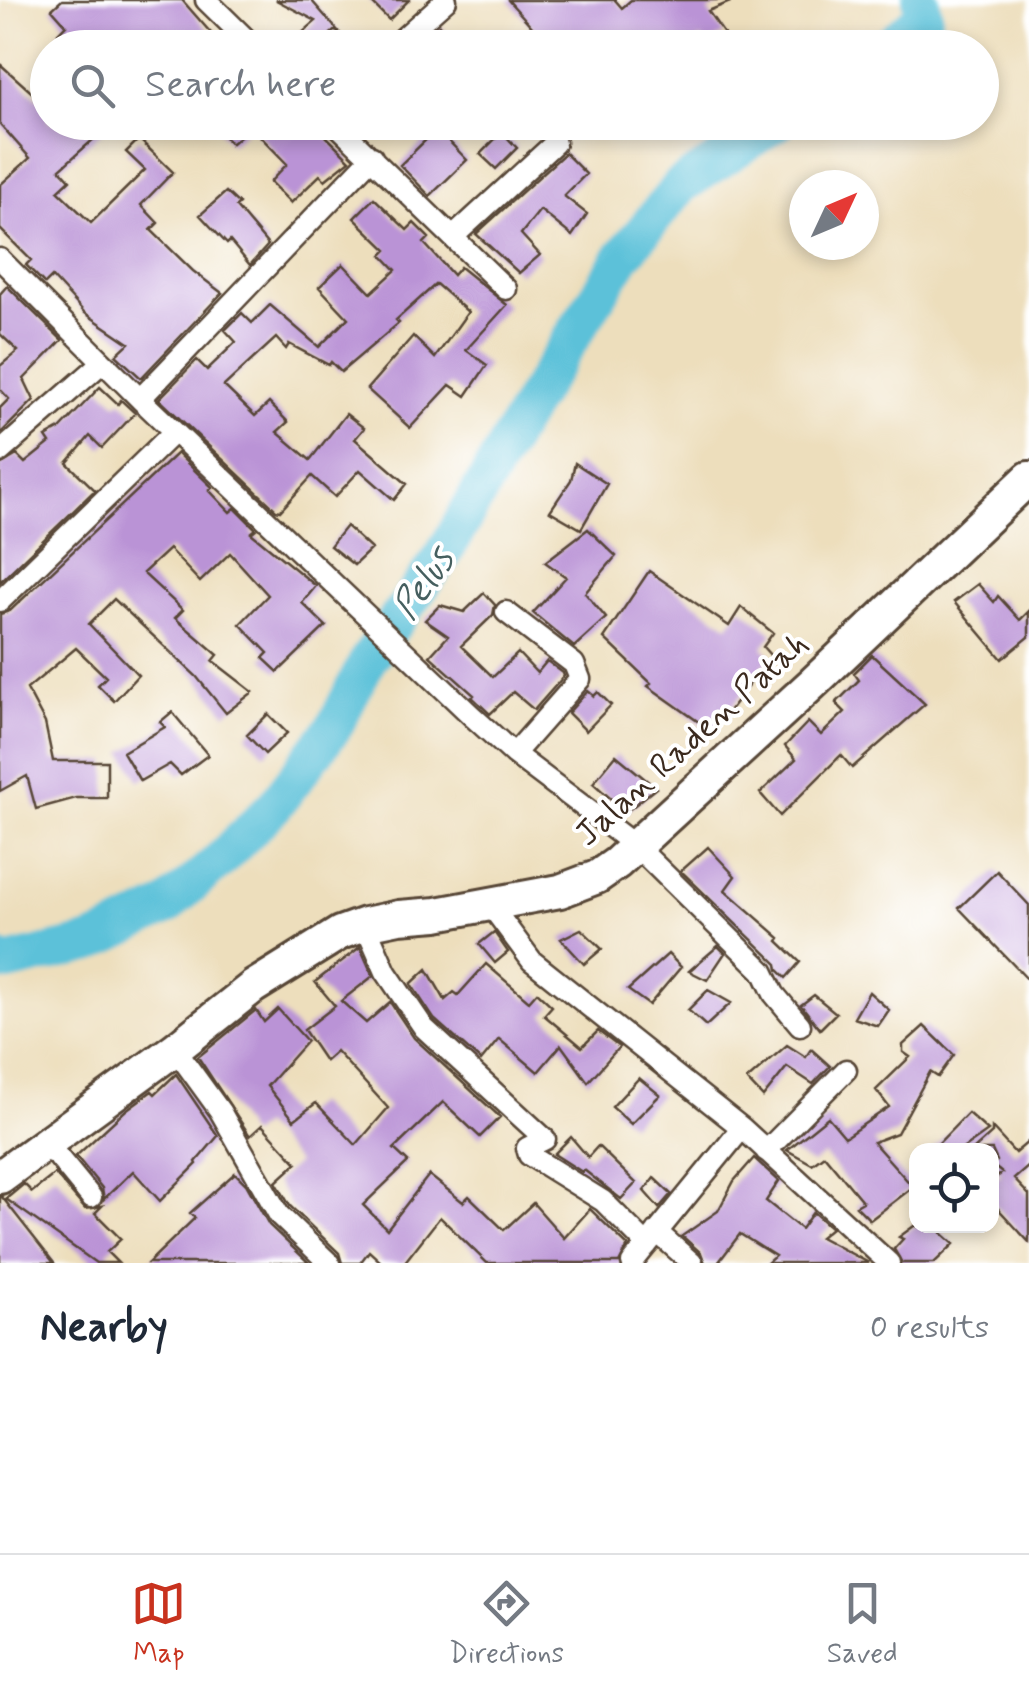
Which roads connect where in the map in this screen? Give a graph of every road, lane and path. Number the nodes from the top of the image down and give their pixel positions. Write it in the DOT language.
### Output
graph roads {
  1 [pos="206,0"];
  2 [pos="446,0"];
  3 [pos="237,30"];
  4 [pos="412,30"];
  5 [pos="354,140"];
  6 [pos="555,142"];
  7 [pos="372,157"];
  8 [pos="454,236"];
  9 [pos="0,258"];
  10 [pos="506,289"];
  11 [pos="104,362"];
  12 [pos="140,399"];
  13 [pos="174,432"];
  14 [pos="0,452"];
  15 [pos="1029,478"];
  16 [pos="0,601"];
  17 [pos="506,612"];
  18 [pos="514,754"];
  19 [pos="637,846"];
  20 [pos="490,903"];
  21 [pos="365,924"];
  22 [pos="800,1024"];
  23 [pos="175,1049"];
  24 [pos="846,1070"];
  25 [pos="742,1128"];
  26 [pos="46,1142"];
  27 [pos="766,1151"];
  28 [pos="0,1177"];
  29 [pos="90,1197"];
  30 [pos="652,1238"];
  31 [pos="329,1263"];
  32 [pos="632,1263"];
  33 [pos="692,1263"];
  34 [pos="889,1263"];
  1 -- 3 [label="street"];
  2 -- 4 [label="street"];
  5 -- 7 [label="street"];
  6 -- 8 [label="street"];
  7 -- 8 [label="street"];
  7 -- 12 [label="street"];
  8 -- 10 [label="street"];
  9 -- 11 [label="street"];
  11 -- 12 [label="street"];
  11 -- 14 [label="street"];
  12 -- 13 [label="street"];
  13 -- 16 [label="street"];
  13 -- 18 [label="street"];
  15 -- 19 [label="main road, Jalan Raden Patah"];
  17 -- 18 [label="street"];
  18 -- 19 [label="street"];
  19 -- 20 [label="main road, Jalan Raden Patah"];
  19 -- 22 [label="street"];
  20 -- 21 [label="main road, Jalan Raden Patah"];
  20 -- 25 [label="street"];
  21 -- 23 [label="main road, Jalan Raden Patah"];
  21 -- 30 [label="street"];
  23 -- 26 [label="main road, Jalan Raden Patah"];
  23 -- 31 [label="street"];
  24 -- 27 [label="street"];
  25 -- 27 [label="street"];
  25 -- 30 [label="street"];
  26 -- 28 [label="main road, Jalan Raden Patah"];
  26 -- 29 [label="street"];
  27 -- 34 [label="street"];
  30 -- 32 [label="street"];
  30 -- 33 [label="street"];
}
